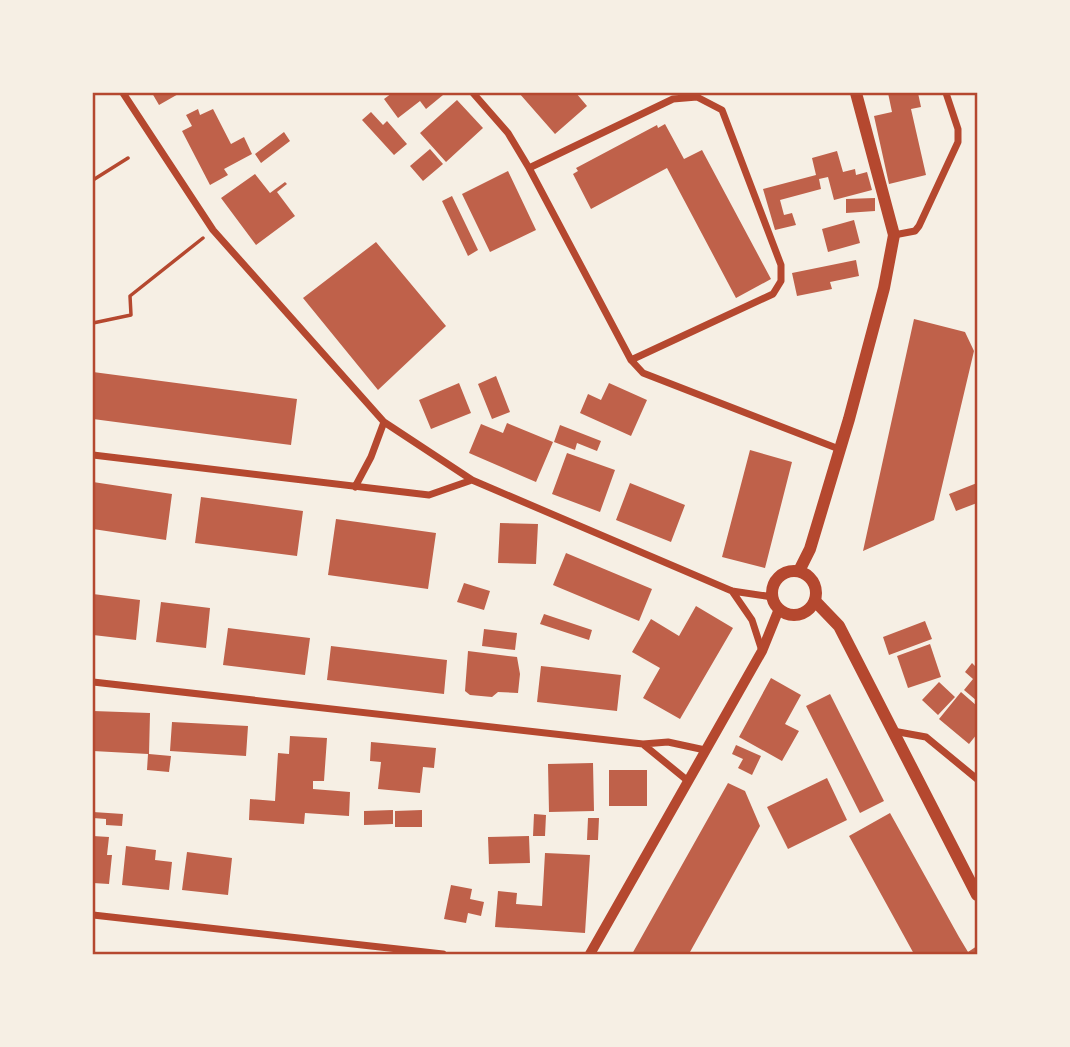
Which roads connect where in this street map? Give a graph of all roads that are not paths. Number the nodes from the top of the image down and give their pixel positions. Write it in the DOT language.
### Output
graph roads {
  1 [pos="123,93"];
  2 [pos="473,93"];
  3 [pos="856,93"];
  4 [pos="946,93"];
  5 [pos="529,167"];
  6 [pos="894,236"];
  7 [pos="631,360"];
  8 [pos="384,422"];
  9 [pos="839,449"];
  10 [pos="93,455"];
  11 [pos="472,480"];
  12 [pos="355,487"];
  13 [pos="799,571"];
  14 [pos="732,591"];
  15 [pos="773,597"];
  16 [pos="815,601"];
  17 [pos="779,609"];
  18 [pos="762,651"];
  19 [pos="93,682"];
  20 [pos="892,731"];
  21 [pos="643,744"];
  22 [pos="705,750"];
  23 [pos="977,779"];
  24 [pos="688,781"];
  25 [pos="977,895"];
  26 [pos="93,915"];
  27 [pos="443,954"];
  28 [pos="590,954"];
  1 -- 8 [label="street"];
  2 -- 5 [label="street"];
  3 -- 6 [label="main road"];
  4 -- 6 [label="street"];
  5 -- 7 [label="street"];
  5 -- 7 [label="street"];
  6 -- 9 [label="main road"];
  7 -- 9 [label="street"];
  8 -- 11 [label="street"];
  8 -- 12 [label="street"];
  9 -- 13 [label="main road"];
  10 -- 12 [label="street"];
  11 -- 12 [label="street"];
  11 -- 14 [label="street"];
  13 -- 15 [label="main road"];
  13 -- 16 [label="main road"];
  14 -- 15 [label="street"];
  14 -- 18 [label="street"];
  15 -- 17 [label="main road"];
  16 -- 17 [label="main road"];
  16 -- 20 [label="main road"];
  17 -- 18 [label="street"];
  18 -- 22 [label="street"];
  19 -- 21 [label="street"];
  20 -- 23 [label="street"];
  20 -- 25 [label="main road"];
  21 -- 22 [label="street"];
  21 -- 24 [label="street"];
  22 -- 24 [label="street"];
  24 -- 28 [label="street"];
  26 -- 27 [label="street"];
}
